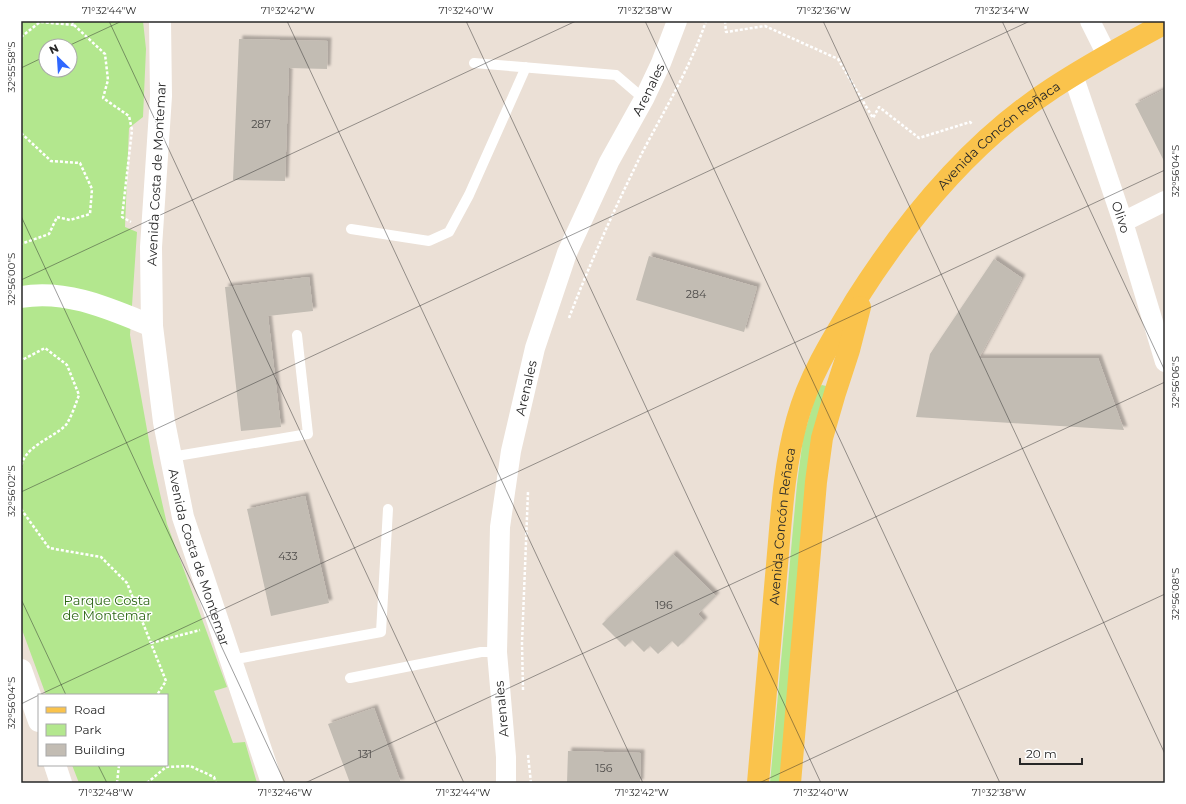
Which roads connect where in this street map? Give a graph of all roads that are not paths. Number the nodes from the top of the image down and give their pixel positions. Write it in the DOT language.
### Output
graph roads {
  1 [pos="160,21"];
  2 [pos="677,21"];
  3 [pos="1090,21"];
  4 [pos="1165,23"];
  5 [pos="1107,55"];
  6 [pos="474,63"];
  7 [pos="526,67"];
  8 [pos="1073,75"];
  9 [pos="644,99"];
  10 [pos="1165,201"];
  11 [pos="1123,222"];
  12 [pos="351,229"];
  13 [pos="865,286"];
  14 [pos="21,297"];
  15 [pos="152,326"];
  16 [pos="297,334"];
  17 [pos="1165,362"];
  18 [pos="171,457"];
  19 [pos="388,509"];
  20 [pos="497,652"];
  21 [pos="231,660"];
  22 [pos="21,670"];
  23 [pos="350,678"];
  24 [pos="38,718"];
  25 [pos="55,766"];
  26 [pos="61,783"];
  27 [pos="272,783"];
  28 [pos="506,783"];
  29 [pos="758,783"];
  30 [pos="790,783"];
  1 -- 15 [label="street, Avenida Costa de Montemar"];
  2 -- 9 [label="street, Arenales"];
  3 -- 5 [label="street"];
  4 -- 5 [label="main road, Avenida Concón Reñaca"];
  5 -- 8 [label="main road, Avenida Concón Reñaca"];
  6 -- 7 [label="lane"];
  7 -- 9 [label="lane"];
  7 -- 12 [label="lane"];
  8 -- 11 [label="street, Olivo"];
  8 -- 13 [label="main road, Avenida Concón Reñaca"];
  9 -- 20 [label="street, Arenales"];
  10 -- 11 [label="street"];
  11 -- 17 [label="street, Olivo"];
  13 -- 29 [label="main road, Avenida Concón Reñaca"];
  13 -- 30 [label="main road, Avenida Concón Reñaca"];
  14 -- 15 [label="street"];
  15 -- 18 [label="street, Avenida Costa de Montemar"];
  16 -- 18 [label="lane"];
  18 -- 21 [label="street, Avenida Costa de Montemar"];
  19 -- 21 [label="lane"];
  20 -- 23 [label="lane"];
  20 -- 28 [label="street, Arenales"];
  21 -- 27 [label="street, Avenida Costa de Montemar"];
  22 -- 24 [label="street"];
  25 -- 26 [label="street"];
}
